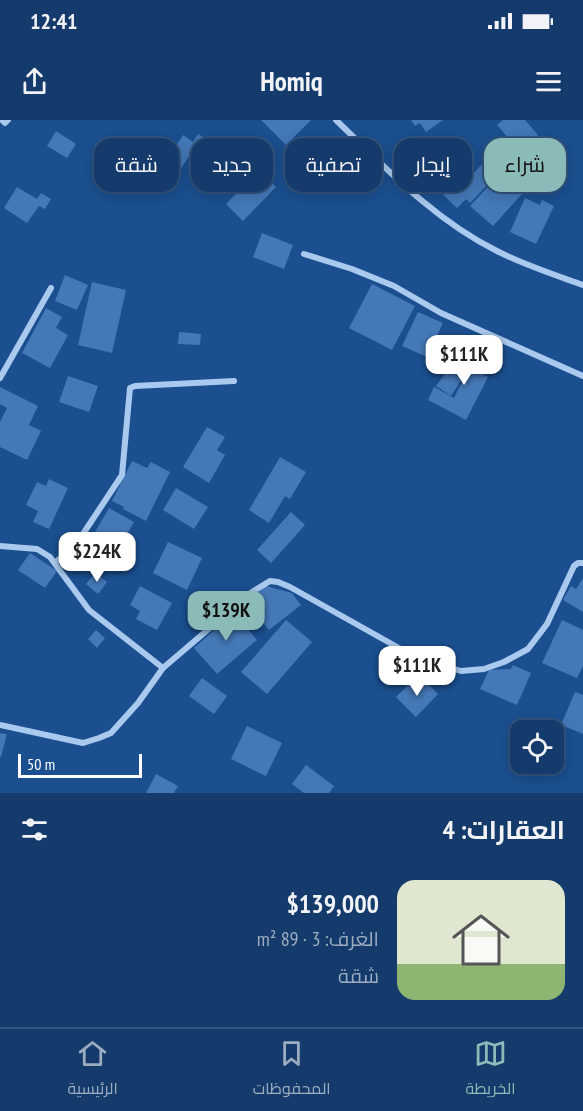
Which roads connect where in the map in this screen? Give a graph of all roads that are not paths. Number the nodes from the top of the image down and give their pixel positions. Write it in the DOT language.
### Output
graph roads {
  1 [pos="336,120"];
  2 [pos="304,254"];
  3 [pos="583,285"];
  4 [pos="51,288"];
  5 [pos="583,376"];
  6 [pos="0,378"];
  7 [pos="234,381"];
  8 [pos="0,546"];
  9 [pos="56,562"];
  10 [pos="583,564"];
  11 [pos="163,668"];
  12 [pos="0,725"];
  1 -- 3 [label="street"];
  2 -- 5 [label="street"];
  4 -- 6 [label="street"];
  7 -- 9 [label="street"];
  8 -- 9 [label="street"];
  9 -- 11 [label="street"];
  10 -- 11 [label="street"];
  11 -- 12 [label="street"];
}
